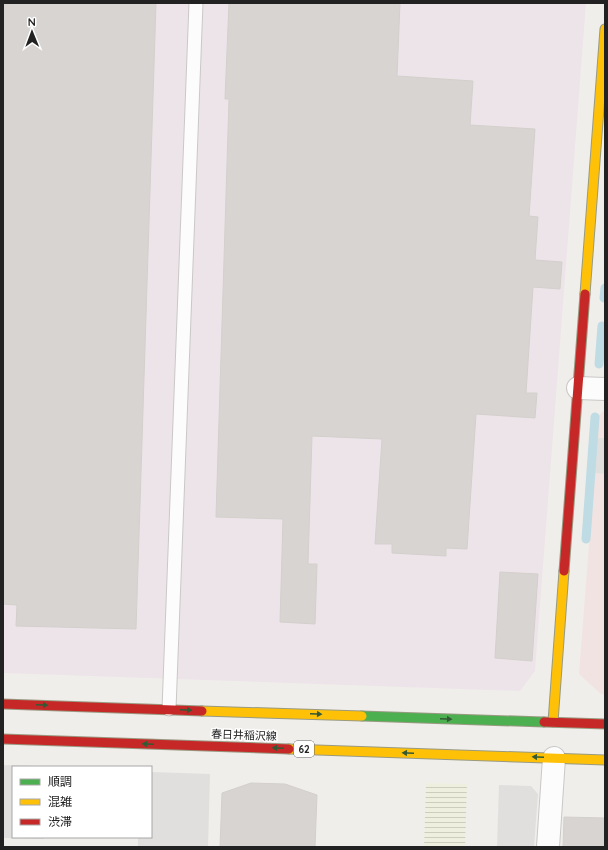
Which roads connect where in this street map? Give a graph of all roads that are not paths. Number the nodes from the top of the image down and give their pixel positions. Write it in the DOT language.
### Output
graph roads {
  1 [pos="196,3"];
  2 [pos="605,29"];
  3 [pos="600,148"];
  4 [pos="578,388"];
  5 [pos="605,389"];
  6 [pos="3,704"];
  7 [pos="170,709"];
  8 [pos="553,722"];
  9 [pos="605,724"];
  10 [pos="3,739"];
  11 [pos="554,758"];
  12 [pos="605,760"];
  13 [pos="548,847"];
  1 -- 7 [label="lane"];
  2 -- 3 [label="main road"];
  3 -- 4 [label="main road"];
  4 -- 5 [label="street"];
  4 -- 8 [label="main road"];
  6 -- 7 [label="main road, one-way"];
  7 -- 8 [label="main road, one-way"];
  8 -- 9 [label="main road"];
  11 -- 10 [label="main road, 春日井稲沢線 / 62, one-way"];
  11 -- 12 [label="main road, 春日井稲沢線 / 62"];
  11 -- 13 [label="street"];
}
